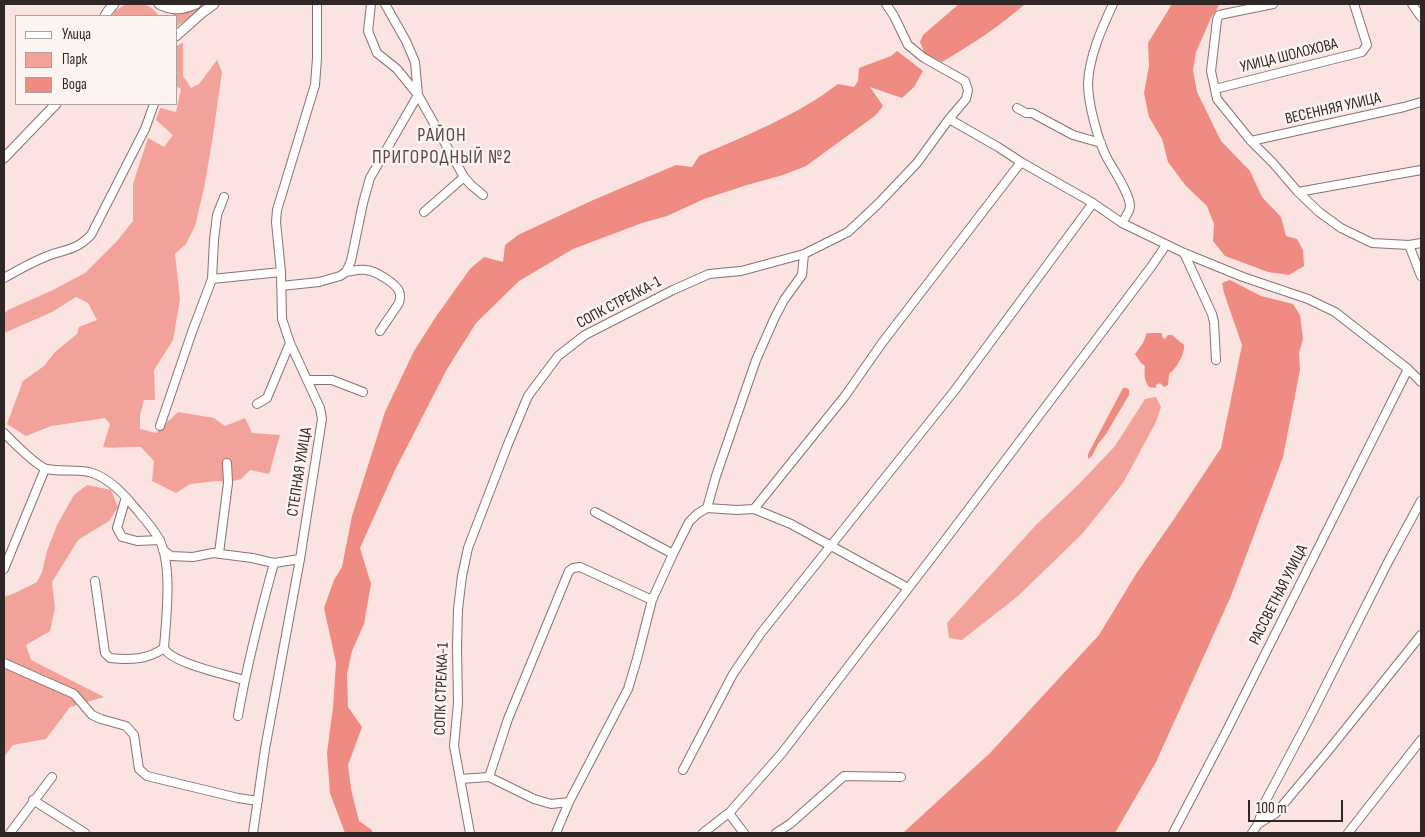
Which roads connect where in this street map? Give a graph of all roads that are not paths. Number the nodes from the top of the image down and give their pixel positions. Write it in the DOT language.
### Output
graph roads {
  1 [pos="114,4"];
  2 [pos="159,4"];
  3 [pos="196,4"];
  4 [pos="214,4"];
  5 [pos="317,4"];
  6 [pos="371,4"];
  7 [pos="385,4"];
  8 [pos="886,4"];
  9 [pos="1113,4"];
  10 [pos="1274,4"];
  11 [pos="1354,4"];
  12 [pos="1412,4"];
  13 [pos="106,15"];
  14 [pos="166,15"];
  15 [pos="1421,17"];
  16 [pos="178,34"];
  17 [pos="1215,89"];
  18 [pos="418,95"];
  19 [pos="1421,102"];
  20 [pos="154,105"];
  21 [pos="56,106"];
  22 [pos="1017,108"];
  23 [pos="949,119"];
  24 [pos="1251,141"];
  25 [pos="1101,143"];
  26 [pos="4,158"];
  27 [pos="1021,162"];
  28 [pos="1421,170"];
  29 [pos="464,177"];
  30 [pos="1298,192"];
  31 [pos="483,195"];
  32 [pos="224,197"];
  33 [pos="1093,203"];
  34 [pos="424,212"];
  35 [pos="1122,223"];
  36 [pos="1421,243"];
  37 [pos="1166,245"];
  38 [pos="1409,245"];
  39 [pos="804,254"];
  40 [pos="1184,254"];
  41 [pos="281,272"];
  42 [pos="346,272"];
  43 [pos="1421,276"];
  44 [pos="4,278"];
  45 [pos="212,279"];
  46 [pos="281,286"];
  47 [pos="380,331"];
  48 [pos="290,343"];
  49 [pos="1216,360"];
  50 [pos="1408,369"];
  51 [pos="307,380"];
  52 [pos="1421,382"];
  53 [pos="363,392"];
  54 [pos="257,404"];
  55 [pos="160,426"];
  56 [pos="4,433"];
  57 [pos="227,463"];
  58 [pos="45,469"];
  59 [pos="126,497"];
  60 [pos="1421,501"];
  61 [pos="707,508"];
  62 [pos="754,509"];
  63 [pos="595,512"];
  64 [pos="160,540"];
  65 [pos="830,546"];
  66 [pos="163,550"];
  67 [pos="219,553"];
  68 [pos="673,554"];
  69 [pos="300,559"];
  70 [pos="274,563"];
  71 [pos="4,570"];
  72 [pos="95,580"];
  73 [pos="908,588"];
  74 [pos="652,600"];
  75 [pos="1421,635"];
  76 [pos="164,648"];
  77 [pos="4,663"];
  78 [pos="244,680"];
  79 [pos="238,716"];
  80 [pos="1421,740"];
  81 [pos="683,770"];
  82 [pos="52,777"];
  83 [pos="489,777"];
  84 [pos="901,777"];
  85 [pos="460,779"];
  86 [pos="33,800"];
  87 [pos="258,801"];
  88 [pos="569,802"];
  89 [pos="730,812"];
  90 [pos="1258,824"];
  91 [pos="10,833"];
  92 [pos="85,833"];
  93 [pos="253,833"];
  94 [pos="470,833"];
  95 [pos="556,833"];
  96 [pos="703,833"];
  97 [pos="744,833"];
  98 [pos="776,833"];
  99 [pos="1173,833"];
  100 [pos="1252,833"];
  101 [pos="1348,833"];
  1 -- 13 [label="main road"];
  2 -- 3 [label="main road"];
  2 -- 14 [label="main road"];
  4 -- 16 [label="main road"];
  5 -- 41 [label="street, СТЕПНАЯ УЛИЦА"];
  6 -- 18 [label="street"];
  7 -- 18 [label="street"];
  8 -- 23 [label="street, СОПК СТРЕЛКА-1"];
  9 -- 25 [label="street"];
  10 -- 17 [label="street"];
  11 -- 17 [label="street, УЛИЦА ШОЛОХОВА"];
  12 -- 15 [label="street"];
  17 -- 24 [label="street"];
  18 -- 29 [label="street"];
  18 -- 42 [label="street"];
  19 -- 24 [label="street, ВЕСЕННЯЯ УЛИЦА"];
  20 -- 44 [label="street"];
  21 -- 26 [label="main road"];
  22 -- 25 [label="street"];
  23 -- 27 [label="street"];
  23 -- 39 [label="street, СОПК СТРЕЛКА-1"];
  24 -- 30 [label="street"];
  25 -- 35 [label="street"];
  27 -- 33 [label="street"];
  27 -- 62 [label="street"];
  28 -- 30 [label="street"];
  29 -- 31 [label="street"];
  29 -- 34 [label="street"];
  30 -- 38 [label="street"];
  32 -- 45 [label="street"];
  33 -- 35 [label="street"];
  33 -- 65 [label="street"];
  35 -- 37 [label="street"];
  36 -- 38 [label="street"];
  37 -- 40 [label="street"];
  37 -- 73 [label="street"];
  38 -- 43 [label="street"];
  39 -- 61 [label="street"];
  39 -- 85 [label="street, СОПК СТРЕЛКА-1"];
  40 -- 49 [label="street"];
  40 -- 50 [label="street"];
  41 -- 45 [label="street"];
  41 -- 46 [label="street, СТЕПНАЯ УЛИЦА"];
  42 -- 46 [label="street"];
  42 -- 47 [label="street"];
  45 -- 55 [label="street"];
  46 -- 48 [label="street, СТЕПНАЯ УЛИЦА"];
  48 -- 51 [label="street, СТЕПНАЯ УЛИЦА"];
  48 -- 54 [label="street"];
  50 -- 52 [label="street"];
  50 -- 99 [label="street, РАССВЕТНАЯ УЛИЦА"];
  51 -- 53 [label="street"];
  51 -- 69 [label="street, СТЕПНАЯ УЛИЦА"];
  56 -- 58 [label="street"];
  57 -- 67 [label="street"];
  58 -- 59 [label="street"];
  58 -- 71 [label="street"];
  59 -- 64 [label="street"];
  59 -- 64 [label="street"];
  60 -- 90 [label="street"];
  61 -- 62 [label="street"];
  61 -- 68 [label="street"];
  62 -- 65 [label="street"];
  63 -- 68 [label="street"];
  64 -- 66 [label="street"];
  65 -- 73 [label="street"];
  65 -- 81 [label="street"];
  66 -- 67 [label="street"];
  66 -- 76 [label="street"];
  67 -- 70 [label="street"];
  68 -- 74 [label="street"];
  69 -- 70 [label="street"];
  69 -- 87 [label="street, СТЕПНАЯ УЛИЦА"];
  70 -- 78 [label="street"];
  72 -- 76 [label="street"];
  73 -- 89 [label="street"];
  74 -- 83 [label="street"];
  74 -- 88 [label="street"];
  75 -- 90 [label="street"];
  76 -- 78 [label="street"];
  77 -- 87 [label="street"];
  78 -- 79 [label="street"];
  80 -- 101 [label="street"];
  82 -- 86 [label="street"];
  83 -- 85 [label="street"];
  83 -- 88 [label="street"];
  84 -- 98 [label="street"];
  85 -- 94 [label="street, СОПК СТРЕЛКА-1"];
  86 -- 91 [label="street"];
  86 -- 92 [label="street"];
  87 -- 93 [label="street, СТЕПНАЯ УЛИЦА"];
  88 -- 95 [label="street"];
  89 -- 96 [label="street"];
  89 -- 97 [label="street"];
  90 -- 100 [label="street"];
}
